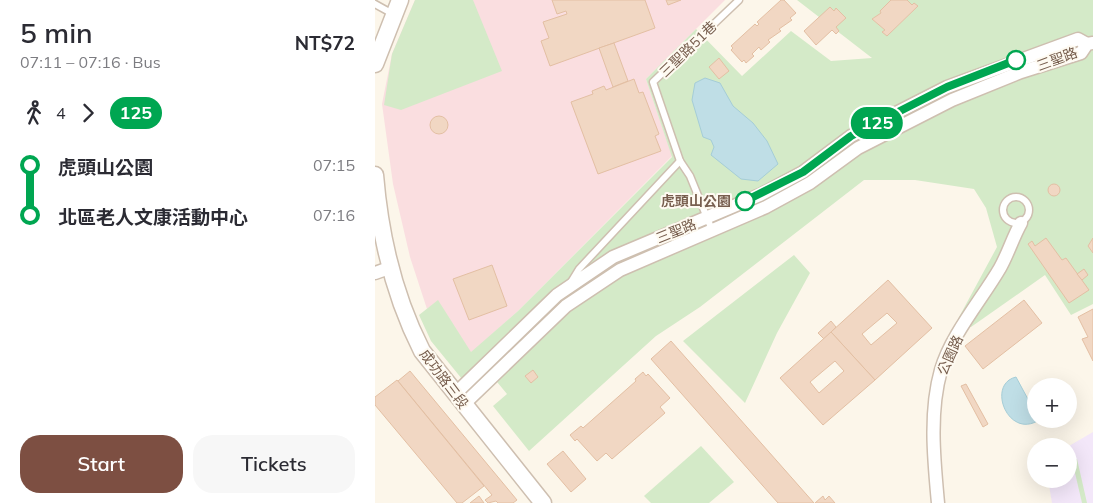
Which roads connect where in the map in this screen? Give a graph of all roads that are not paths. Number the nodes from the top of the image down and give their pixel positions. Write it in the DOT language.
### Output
graph roads {
  1 [pos="739,0"];
  2 [pos="375,4"];
  3 [pos="397,7"];
  4 [pos="1090,44"];
  5 [pos="375,64"];
  6 [pos="680,161"];
  7 [pos="375,175"];
  8 [pos="1021,223"];
  9 [pos="709,224"];
  10 [pos="382,270"];
  11 [pos="567,288"];
  12 [pos="459,399"];
  13 [pos="543,503"];
  14 [pos="938,503"];
  1 -- 6 [label="lane, 三聖路51巷"];
  2 -- 3 [label="lane"];
  3 -- 5 [label="street"];
  4 -- 9 [label="street, 三聖路"];
  6 -- 9 [label="lane, 三聖路51巷"];
  6 -- 11 [label="lane"];
  7 -- 10 [label="street, 成功路三段"];
  8 -- 8 [label="lane, 公園路"];
  8 -- 14 [label="street, 公園路"];
  9 -- 11 [label="street, 三聖路"];
  9 -- 12 [label="street, 三聖路"];
  10 -- 12 [label="street, 成功路三段"];
  11 -- 12 [label="street, 三聖路"];
  12 -- 13 [label="street, 成功路三段"];
}
